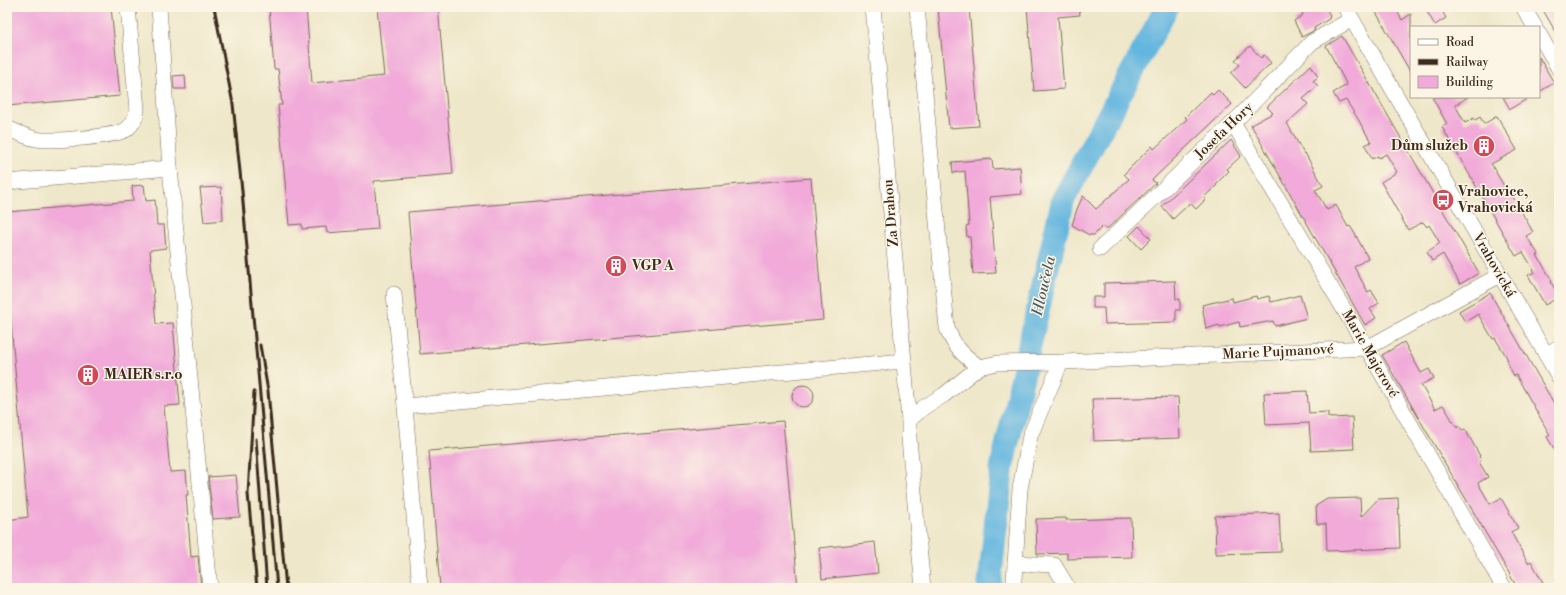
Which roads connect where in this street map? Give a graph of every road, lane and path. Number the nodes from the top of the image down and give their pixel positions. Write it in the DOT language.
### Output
graph roads {
  1 [pos="128,7"];
  2 [pos="160,7"];
  3 [pos="873,7"];
  4 [pos="917,7"];
  5 [pos="1523,7"];
  6 [pos="1348,13"];
  7 [pos="1534,26"];
  8 [pos="1540,36"];
  9 [pos="1559,69"];
  10 [pos="1233,123"];
  11 [pos="7,128"];
  12 [pos="170,168"];
  13 [pos="7,182"];
  14 [pos="1100,249"];
  15 [pos="1500,275"];
  16 [pos="394,294"];
  17 [pos="1367,348"];
  18 [pos="1553,351"];
  19 [pos="904,361"];
  20 [pos="1061,362"];
  21 [pos="979,367"];
  22 [pos="1559,377"];
  23 [pos="405,406"];
  24 [pos="909,420"];
  25 [pos="1015,563"];
  26 [pos="1014,580"];
  27 [pos="210,588"];
  28 [pos="420,588"];
  29 [pos="923,588"];
  30 [pos="1068,588"];
  31 [pos="1504,588"];
  1 -- 11 [label="street"];
  2 -- 12 [label="street"];
  3 -- 19 [label="street, Za Drahou"];
  4 -- 21 [label="street"];
  5 -- 7 [label="street"];
  6 -- 10 [label="street, Josefa Hory"];
  6 -- 15 [label="street, Vrahovická"];
  8 -- 9 [label="street"];
  10 -- 14 [label="street, Josefa Hory"];
  10 -- 17 [label="street, Marie Majerové"];
  12 -- 13 [label="street"];
  12 -- 27 [label="street"];
  15 -- 17 [label="street, Marie Pujmanové"];
  15 -- 18 [label="street, Vrahovická"];
  16 -- 23 [label="street"];
  17 -- 20 [label="street, Marie Pujmanové"];
  17 -- 31 [label="street, Marie Majerové"];
  18 -- 22 [label="street, Vrahovická"];
  19 -- 23 [label="street"];
  19 -- 24 [label="street, Za Drahou"];
  20 -- 21 [label="street, Marie Pujmanové"];
  20 -- 25 [label="street"];
  21 -- 24 [label="street"];
  23 -- 28 [label="street"];
  24 -- 29 [label="street, Za Drahou"];
  25 -- 26 [label="street"];
  25 -- 30 [label="street"];
}
